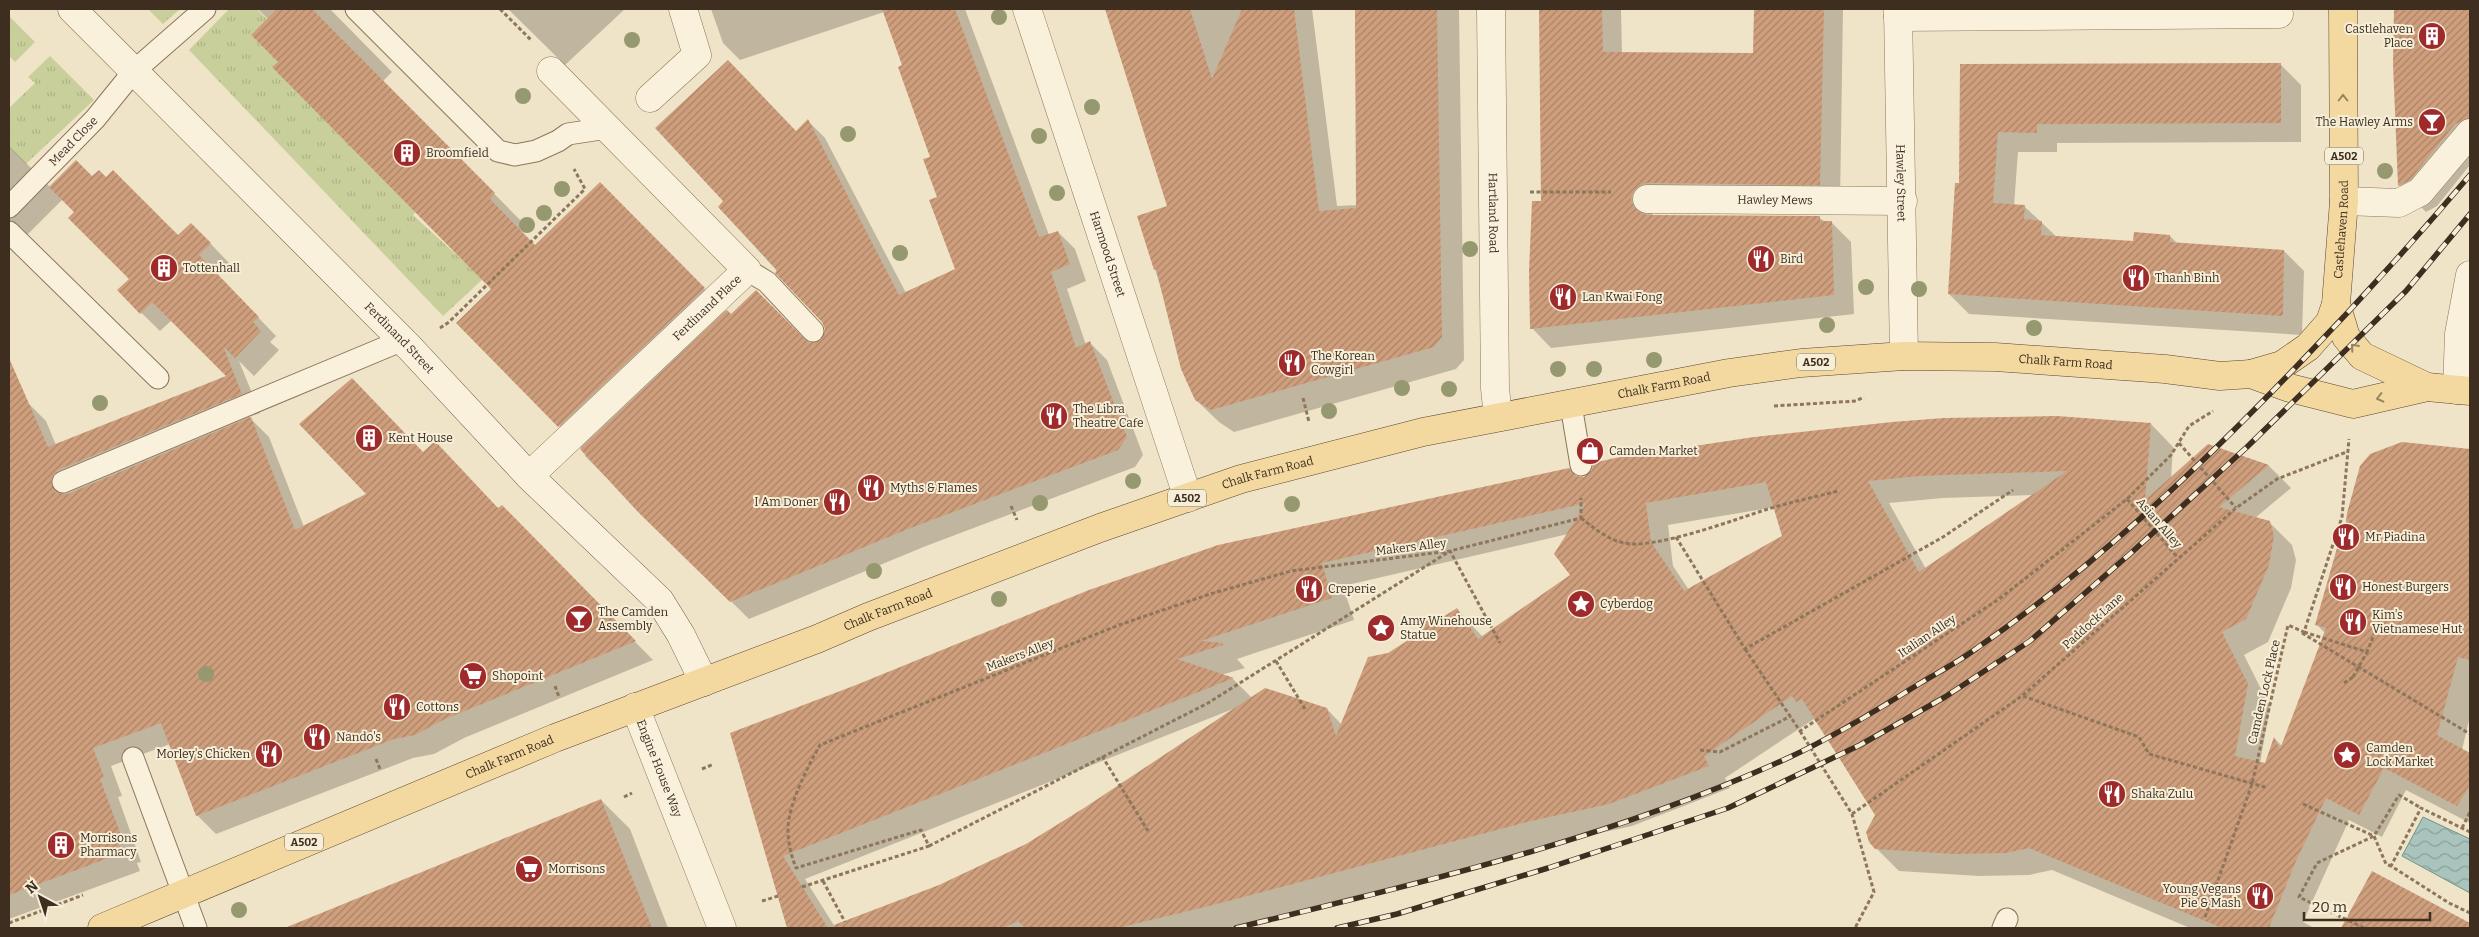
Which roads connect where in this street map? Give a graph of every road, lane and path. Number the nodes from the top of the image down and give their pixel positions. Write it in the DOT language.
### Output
graph roads {
  1 [pos="72,9"];
  2 [pos="204,9"];
  3 [pos="356,9"];
  4 [pos="500,9"];
  5 [pos="683,9"];
  6 [pos="1026,9"];
  7 [pos="1491,9"];
  8 [pos="2343,9"];
  9 [pos="1898,13"];
  10 [pos="2279,14"];
  11 [pos="551,70"];
  12 [pos="134,71"];
  13 [pos="650,98"];
  14 [pos="607,128"];
  15 [pos="2470,133"];
  16 [pos="558,141"];
  17 [pos="1494,193"];
  18 [pos="1647,199"];
  19 [pos="2344,201"];
  20 [pos="1903,202"];
  21 [pos="9,207"];
  22 [pos="9,232"];
  23 [pos="747,270"];
  24 [pos="2470,275"];
  25 [pos="2336,304"];
  26 [pos="449,322"];
  27 [pos="813,331"];
  28 [pos="403,340"];
  29 [pos="1904,356"];
  30 [pos="2251,374"];
  31 [pos="2220,376"];
  32 [pos="158,378"];
  33 [pos="2427,387"];
  34 [pos="2464,390"];
  35 [pos="1304,398"];
  36 [pos="1571,404"];
  37 [pos="1498,418"];
  38 [pos="1309,422"];
  39 [pos="2349,435"];
  40 [pos="2179,443"];
  41 [pos="2349,451"];
  42 [pos="1581,465"];
  43 [pos="529,476"];
  44 [pos="63,482"];
  45 [pos="2013,490"];
  46 [pos="1838,491"];
  47 [pos="1188,498"];
  48 [pos="2127,499"];
  49 [pos="1011,506"];
  50 [pos="2236,508"];
  51 [pos="1581,518"];
  52 [pos="2341,520"];
  53 [pos="1017,521"];
  54 [pos="2346,521"];
  55 [pos="1676,537"];
  56 [pos="1450,552"];
  57 [pos="2178,558"];
  58 [pos="2288,625"];
  59 [pos="2304,632"];
  60 [pos="2375,632"];
  61 [pos="1500,643"];
  62 [pos="1746,649"];
  63 [pos="2367,652"];
  64 [pos="1276,660"];
  65 [pos="704,682"];
  66 [pos="2344,683"];
  67 [pos="554,686"];
  68 [pos="2022,696"];
  69 [pos="559,697"];
  70 [pos="635,707"];
  71 [pos="1305,709"];
  72 [pos="1791,716"];
  73 [pos="1800,731"];
  74 [pos="2470,734"];
  75 [pos="1700,750"];
  76 [pos="1102,756"];
  77 [pos="133,758"];
  78 [pos="376,759"];
  79 [pos="714,764"];
  80 [pos="380,769"];
  81 [pos="702,769"];
  82 [pos="2252,784"];
  83 [pos="2268,788"];
  84 [pos="2303,804"];
  85 [pos="2420,808"];
  86 [pos="2470,812"];
  87 [pos="1852,814"];
  88 [pos="2462,828"];
  89 [pos="1148,831"];
  90 [pos="2470,832"];
  91 [pos="2374,836"];
  92 [pos="929,846"];
  93 [pos="2391,866"];
  94 [pos="823,881"];
  95 [pos="802,887"];
  96 [pos="184,893"];
  97 [pos="778,896"];
  98 [pos="762,901"];
  99 [pos="2470,913"];
  100 [pos="2205,917"];
  101 [pos="845,922"];
  102 [pos="102,928"];
  103 [pos="196,928"];
  104 [pos="722,928"];
  105 [pos="1855,928"];
  106 [pos="2364,928"];
  1 -- 12 [label="street, Ferdinand Street"];
  2 -- 12 [label="lane, Mead Close"];
  3 -- 16 [label="lane"];
  4 -- 11 [label="path"];
  5 -- 13 [label="street"];
  6 -- 47 [label="street, Harmood Street"];
  7 -- 17 [label="street, Hartland Road"];
  19 -- 8 [label="main road, Castlehaven Road / A502, one-way"];
  9 -- 10 [label="street"];
  9 -- 20 [label="street, Hawley Street"];
  11 -- 14 [label="street, Ferdinand Place"];
  12 -- 21 [label="lane, Mead Close"];
  12 -- 28 [label="street, Ferdinand Street"];
  14 -- 16 [label="lane"];
  14 -- 23 [label="street, Ferdinand Place"];
  15 -- 19 [label="street"];
  16 -- 26 [label="path"];
  17 -- 18 [label="path"];
  17 -- 37 [label="street, Hartland Road"];
  18 -- 20 [label="street, Hawley Mews"];
  19 -- 25 [label="main road, Castlehaven Road / A502"];
  20 -- 29 [label="street, Hawley Street"];
  22 -- 32 [label="lane"];
  23 -- 27 [label="lane"];
  23 -- 43 [label="street, Ferdinand Place"];
  24 -- 34 [label="street"];
  25 -- 30 [label="main road, Castlehaven Road / A502"];
  33 -- 25 [label="main road, A502, one-way"];
  28 -- 43 [label="street, Ferdinand Street"];
  28 -- 44 [label="lane"];
  29 -- 31 [label="main road, Chalk Farm Road / A502"];
  29 -- 36 [label="main road, Chalk Farm Road / A502"];
  30 -- 31 [label="main road, Chalk Farm Road / A502"];
  33 -- 30 [label="main road, Chalk Farm Road / A502, one-way"];
  31 -- 40 [label="path, Italian Alley"];
  33 -- 34 [label="main road, Chalk Farm Road / A502"];
  35 -- 38 [label="path"];
  36 -- 37 [label="main road, Chalk Farm Road / A502"];
  36 -- 42 [label="lane"];
  37 -- 47 [label="main road, Chalk Farm Road / A502"];
  39 -- 41 [label="path"];
  40 -- 48 [label="path, Italian Alley"];
  40 -- 50 [label="path"];
  41 -- 50 [label="path, Paddock Lane"];
  41 -- 52 [label="path"];
  42 -- 51 [label="path"];
  43 -- 65 [label="street, Ferdinand Street"];
  45 -- 62 [label="path"];
  46 -- 55 [label="path"];
  47 -- 65 [label="main road, Chalk Farm Road / A502"];
  48 -- 57 [label="path, Asian Alley"];
  48 -- 73 [label="path, Italian Alley"];
  49 -- 53 [label="path"];
  50 -- 57 [label="path, Paddock Lane"];
  51 -- 55 [label="path"];
  51 -- 56 [label="path, Makers Alley"];
  52 -- 54 [label="path"];
  52 -- 59 [label="path"];
  55 -- 62 [label="path"];
  56 -- 61 [label="path"];
  56 -- 64 [label="path"];
  56 -- 92 [label="path, Makers Alley"];
  57 -- 68 [label="path, Paddock Lane"];
  58 -- 59 [label="path, Camden Lock Place"];
  58 -- 74 [label="path"];
  58 -- 82 [label="path, Camden Lock Place"];
  59 -- 63 [label="path, Camden Lock Place"];
  60 -- 63 [label="path"];
  62 -- 72 [label="path"];
  63 -- 66 [label="path, bridge"];
  64 -- 71 [label="path"];
  64 -- 76 [label="path"];
  65 -- 70 [label="main road, Chalk Farm Road / A502"];
  67 -- 69 [label="path"];
  68 -- 82 [label="path"];
  68 -- 87 [label="path, Paddock Lane"];
  70 -- 96 [label="main road, Chalk Farm Road / A502"];
  70 -- 104 [label="street, Engine House Way"];
  72 -- 73 [label="path"];
  72 -- 75 [label="path"];
  73 -- 87 [label="path"];
  76 -- 89 [label="path"];
  76 -- 92 [label="path"];
  77 -- 96 [label="lane"];
  78 -- 80 [label="path"];
  79 -- 81 [label="path"];
  82 -- 83 [label="path"];
  82 -- 100 [label="path, Camden Lock Place"];
  84 -- 91 [label="path"];
  85 -- 88 [label="path"];
  85 -- 91 [label="path"];
  85 -- 93 [label="path"];
  86 -- 88 [label="path"];
  87 -- 105 [label="path"];
  88 -- 90 [label="path"];
  91 -- 93 [label="path"];
  91 -- 106 [label="path"];
  92 -- 94 [label="path"];
  93 -- 99 [label="path"];
  94 -- 95 [label="path"];
  94 -- 101 [label="path"];
  96 -- 102 [label="main road, Chalk Farm Road / A502"];
  96 -- 103 [label="lane"];
  97 -- 98 [label="path"];
}
